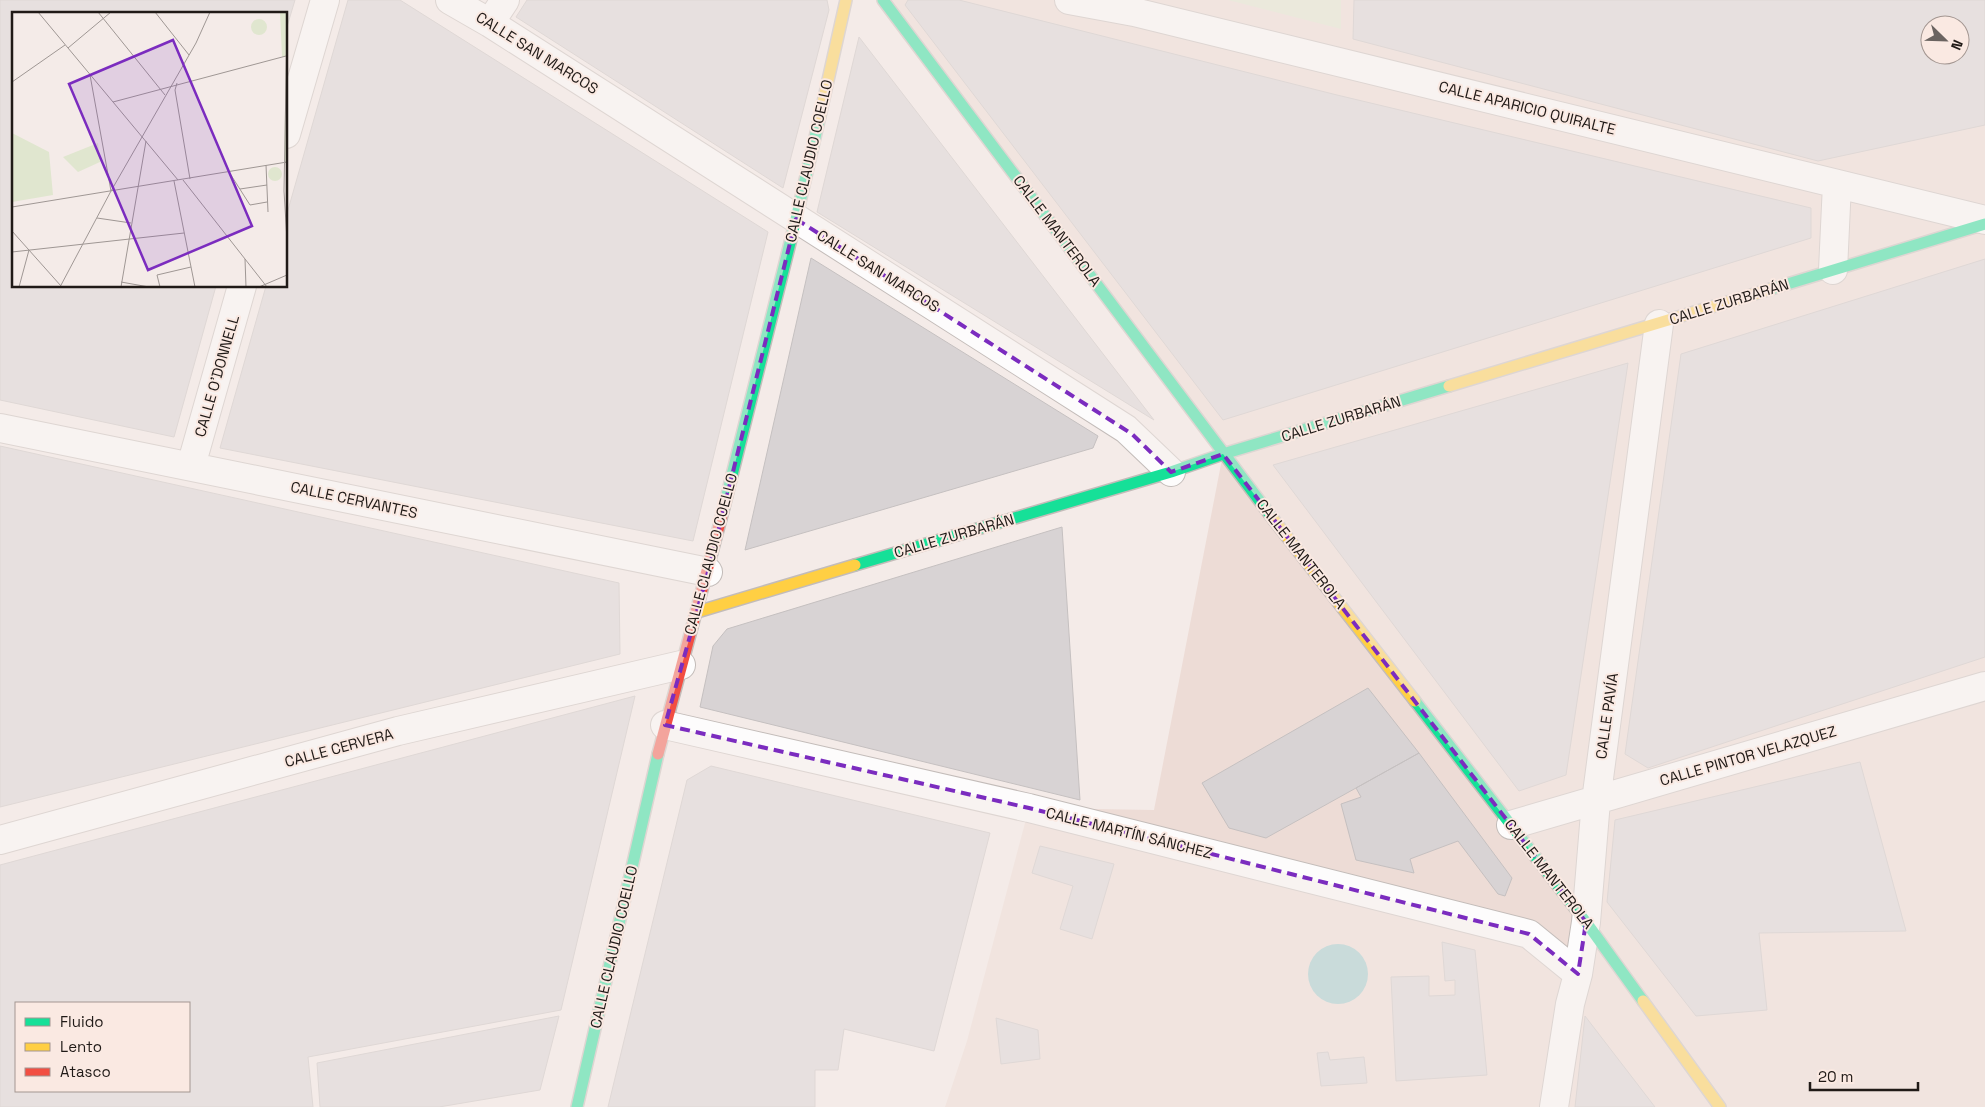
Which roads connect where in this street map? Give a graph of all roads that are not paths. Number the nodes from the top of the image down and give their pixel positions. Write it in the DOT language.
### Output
graph roads {
  1 [pos="325,0"];
  2 [pos="450,0"];
  3 [pos="505,0"];
  4 [pos="846,0"];
  5 [pos="883,0"];
  6 [pos="1069,0"];
  7 [pos="490,23"];
  8 [pos="288,127"];
  9 [pos="1837,184"];
  10 [pos="796,219"];
  11 [pos="1985,222"];
  12 [pos="1833,270"];
  13 [pos="241,288"];
  14 [pos="1659,324"];
  15 [pos="0,428"];
  16 [pos="1223,454"];
  17 [pos="191,466"];
  18 [pos="1171,472"];
  19 [pos="708,572"];
  20 [pos="697,612"];
  21 [pos="681,665"];
  22 [pos="1985,686"];
  23 [pos="665,725"];
  24 [pos="1596,800"];
  25 [pos="1511,825"];
  26 [pos="0,840"];
  27 [pos="1586,922"];
  28 [pos="1578,974"];
  29 [pos="572,1106"];
  30 [pos="1554,1107"];
  31 [pos="1720,1107"];
  1 -- 8 [label="street"];
  2 -- 7 [label="street, CALLE SAN MARCOS"];
  3 -- 7 [label="street"];
  4 -- 10 [label="street, CALLE CLAUDIO COELLO"];
  5 -- 16 [label="street, CALLE MANTEROLA"];
  6 -- 9 [label="street, CALLE APARICIO QUIRALTE"];
  7 -- 10 [label="street, CALLE SAN MARCOS"];
  9 -- 11 [label="street, CALLE APARICIO QUIRALTE"];
  9 -- 12 [label="street"];
  10 -- 18 [label="street, CALLE SAN MARCOS"];
  10 -- 19 [label="street, CALLE CLAUDIO COELLO"];
  11 -- 12 [label="street, CALLE ZURBARÁN"];
  12 -- 14 [label="street, CALLE ZURBARÁN"];
  13 -- 17 [label="street, CALLE O'DONNELL"];
  14 -- 16 [label="street, CALLE ZURBARÁN"];
  14 -- 24 [label="street, CALLE PAVÍA"];
  15 -- 17 [label="street, CALLE CERVANTES"];
  16 -- 18 [label="street, CALLE ZURBARÁN"];
  16 -- 25 [label="street, CALLE MANTEROLA"];
  17 -- 19 [label="street, CALLE CERVANTES"];
  18 -- 20 [label="street, CALLE ZURBARÁN"];
  19 -- 20 [label="street, CALLE CLAUDIO COELLO"];
  20 -- 21 [label="street, CALLE CLAUDIO COELLO"];
  21 -- 23 [label="street, CALLE CLAUDIO COELLO"];
  21 -- 26 [label="street, CALLE CERVERA"];
  22 -- 24 [label="street, CALLE PINTOR VELAZQUEZ"];
  23 -- 28 [label="street, CALLE MARTÍN SÁNCHEZ"];
  23 -- 29 [label="street, CALLE CLAUDIO COELLO"];
  24 -- 25 [label="street, CALLE PINTOR VELAZQUEZ"];
  24 -- 27 [label="street, CALLE PAVÍA"];
  25 -- 27 [label="street, CALLE MANTEROLA"];
  27 -- 28 [label="street, CALLE PAVÍA"];
  27 -- 31 [label="street, CALLE MANTEROLA"];
  28 -- 30 [label="street, CALLE PAVÍA"];
}
